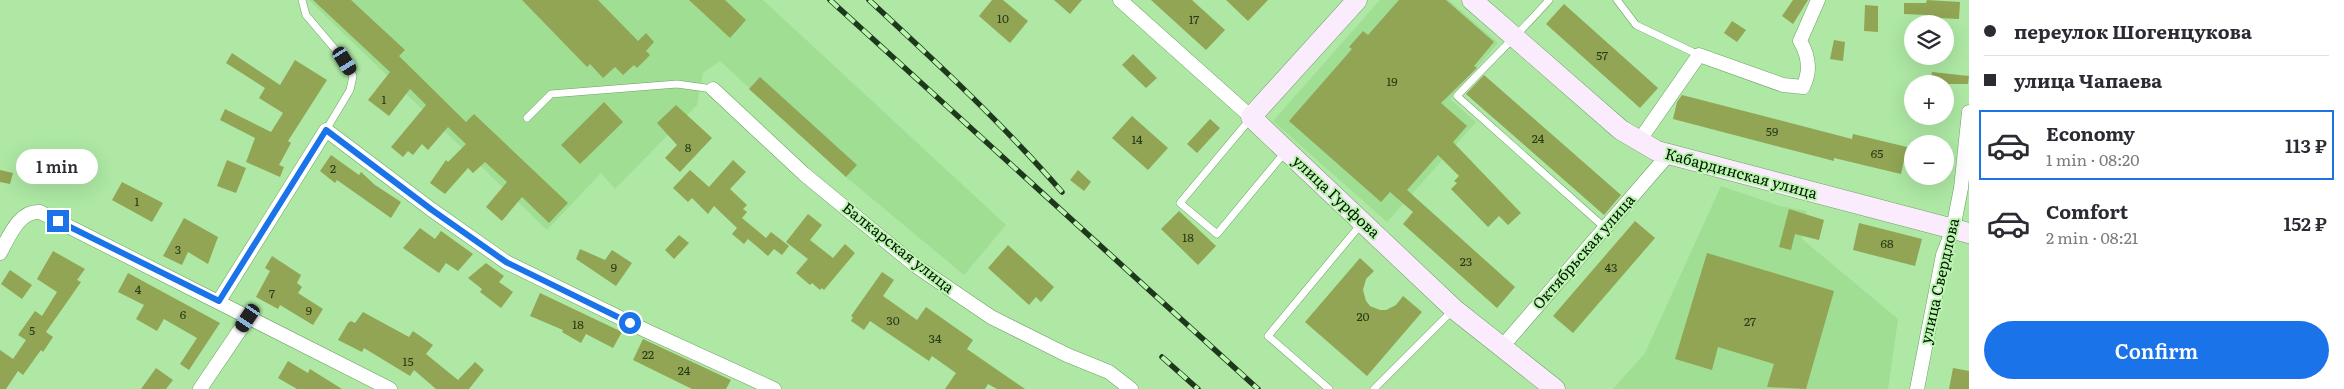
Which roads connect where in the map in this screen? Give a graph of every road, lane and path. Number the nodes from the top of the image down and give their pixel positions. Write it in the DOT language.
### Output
graph roads {
  1 [pos="302,0"];
  2 [pos="1120,0"];
  3 [pos="1357,0"];
  4 [pos="1472,0"];
  5 [pos="1549,0"];
  6 [pos="1617,0"];
  7 [pos="1818,0"];
  8 [pos="1516,38"];
  9 [pos="1699,55"];
  10 [pos="713,89"];
  11 [pos="1969,112"];
  12 [pos="1251,117"];
  13 [pos="527,118"];
  14 [pos="326,130"];
  15 [pos="1639,141"];
  16 [pos="1286,151"];
  17 [pos="1668,155"];
  18 [pos="1364,222"];
  19 [pos="1604,227"];
  20 [pos="1961,231"];
  21 [pos="0,253"];
  22 [pos="219,301"];
  23 [pos="1454,309"];
  24 [pos="248,318"];
  25 [pos="1502,348"];
  26 [pos="200,389"];
  27 [pos="390,389"];
  28 [pos="774,389"];
  29 [pos="1131,389"];
  30 [pos="1329,389"];
  31 [pos="1374,389"];
  32 [pos="1555,389"];
  33 [pos="1917,389"];
  1 -- 14 [label="lane"];
  2 -- 12 [label="street, улица Гурфова"];
  3 -- 12 [label="street"];
  4 -- 8 [label="street, Кабардинская улица"];
  5 -- 8 [label="lane"];
  6 -- 9 [label="lane"];
  7 -- 9 [label="street"];
  8 -- 15 [label="street, Кабардинская улица"];
  8 -- 19 [label="lane"];
  9 -- 15 [label="street"];
  10 -- 13 [label="lane"];
  10 -- 29 [label="street, Балкарская улица"];
  11 -- 20 [label="street, улица Свердлова"];
  12 -- 16 [label="street, улица Гурфова"];
  12 -- 16 [label="lane"];
  14 -- 22 [label="street"];
  14 -- 28 [label="street"];
  15 -- 17 [label="street, Кабардинская улица"];
  16 -- 18 [label="street, улица Гурфова"];
  17 -- 19 [label="street, Октябрьская улица"];
  17 -- 20 [label="street, Кабардинская улица"];
  18 -- 23 [label="street, улица Гурфова"];
  18 -- 30 [label="lane"];
  19 -- 25 [label="street, Октябрьская улица"];
  20 -- 33 [label="street, улица Свердлова"];
  21 -- 22 [label="street"];
  22 -- 24 [label="street"];
  23 -- 25 [label="street, улица Гурфова"];
  23 -- 31 [label="lane"];
  24 -- 26 [label="street"];
  24 -- 27 [label="street"];
  25 -- 32 [label="street, улица Гурфова"];
}
